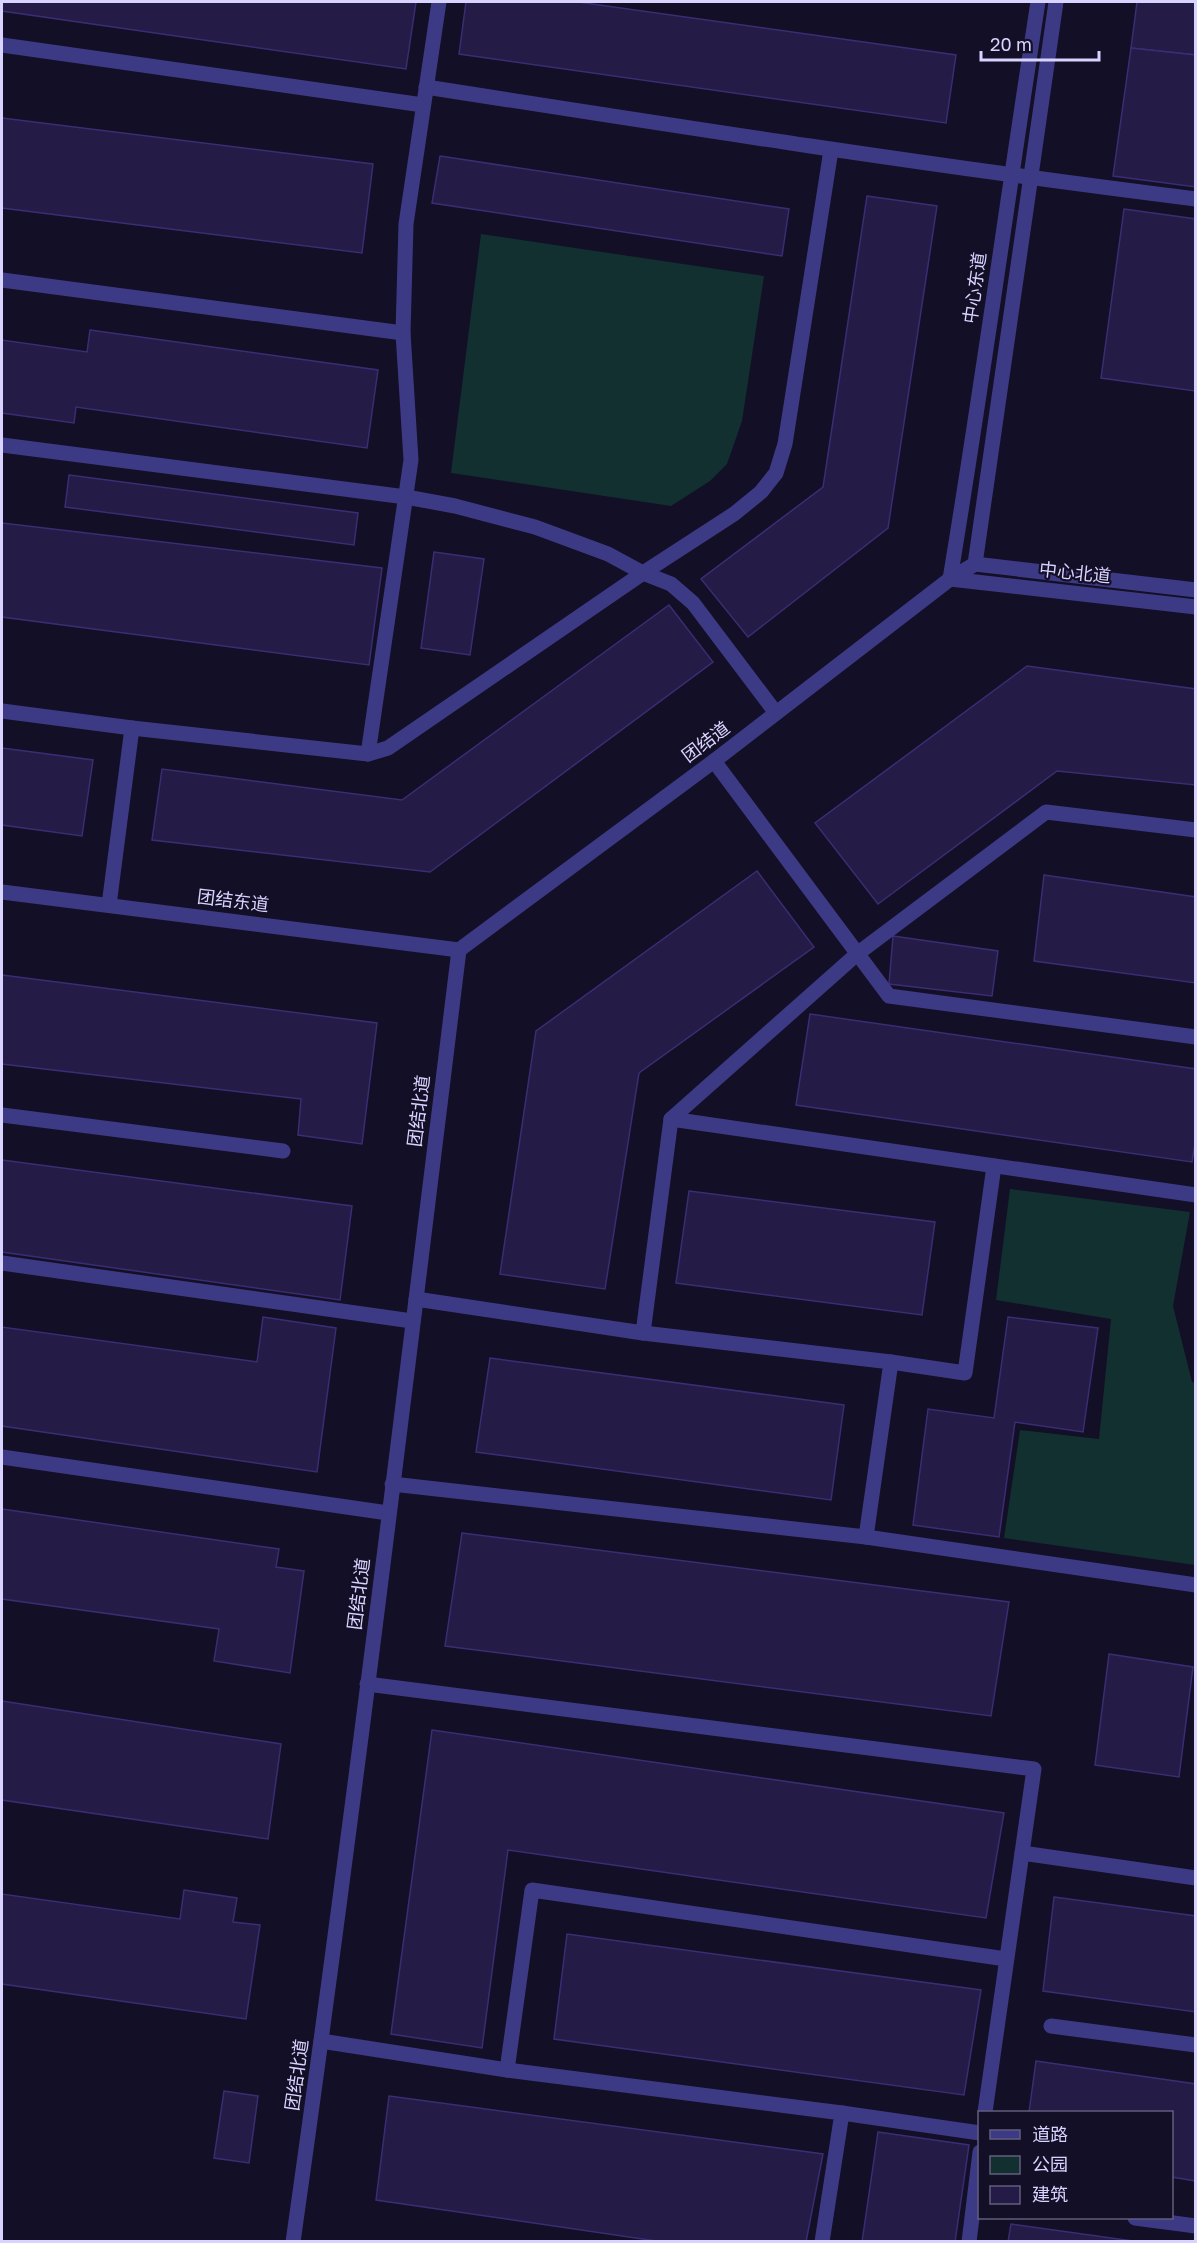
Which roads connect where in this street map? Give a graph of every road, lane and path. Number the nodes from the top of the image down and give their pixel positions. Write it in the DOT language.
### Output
graph roads {
  1 [pos="439,2"];
  2 [pos="1038,2"];
  3 [pos="1056,2"];
  4 [pos="2,45"];
  5 [pos="426,87"];
  6 [pos="423,105"];
  7 [pos="831,150"];
  8 [pos="1011,175"];
  9 [pos="1030,179"];
  10 [pos="1196,199"];
  11 [pos="2,280"];
  12 [pos="403,333"];
  13 [pos="2,445"];
  14 [pos="406,497"];
  15 [pos="975,564"];
  16 [pos="643,573"];
  17 [pos="950,579"];
  18 [pos="1196,590"];
  19 [pos="1196,607"];
  20 [pos="2,711"];
  21 [pos="777,713"];
  22 [pos="132,728"];
  23 [pos="368,754"];
  24 [pos="714,761"];
  25 [pos="1196,830"];
  26 [pos="2,892"];
  27 [pos="109,905"];
  28 [pos="459,950"];
  29 [pos="857,954"];
  30 [pos="1196,1037"];
  31 [pos="2,1115"];
  32 [pos="671,1119"];
  33 [pos="283,1151"];
  34 [pos="994,1166"];
  35 [pos="1196,1195"];
  36 [pos="2,1263"];
  37 [pos="416,1299"];
  38 [pos="412,1320"];
  39 [pos="643,1333"];
  40 [pos="891,1362"];
  41 [pos="2,1457"];
  42 [pos="392,1484"];
  43 [pos="388,1513"];
  44 [pos="866,1537"];
  45 [pos="1196,1585"];
  46 [pos="367,1684"];
  47 [pos="1022,1853"];
  48 [pos="1196,1878"];
  49 [pos="1006,1959"];
  50 [pos="1051,2026"];
  51 [pos="321,2041"];
  52 [pos="1196,2045"];
  53 [pos="507,2070"];
  54 [pos="985,2111"];
  55 [pos="842,2113"];
  56 [pos="978,2133"];
  57 [pos="977,2195"];
  58 [pos="1149,2219"];
  59 [pos="1196,2226"];
  60 [pos="293,2241"];
  61 [pos="822,2241"];
  62 [pos="969,2241"];
  1 -- 5 [label="street"];
  2 -- 8 [label="street, 中心东道"];
  3 -- 9 [label="street"];
  4 -- 6 [label="street"];
  5 -- 6 [label="street"];
  5 -- 7 [label="street"];
  6 -- 12 [label="street"];
  7 -- 8 [label="street"];
  7 -- 16 [label="street"];
  8 -- 9 [label="street"];
  8 -- 17 [label="street, 中心东道"];
  9 -- 10 [label="street"];
  9 -- 15 [label="street"];
  11 -- 12 [label="street"];
  12 -- 14 [label="street"];
  13 -- 14 [label="street"];
  14 -- 16 [label="street"];
  14 -- 23 [label="street"];
  15 -- 17 [label="street, 团结道"];
  15 -- 18 [label="street, 中心北道"];
  16 -- 21 [label="street"];
  16 -- 23 [label="street"];
  17 -- 19 [label="street, 中心北道"];
  17 -- 21 [label="street, 团结道"];
  20 -- 22 [label="street"];
  21 -- 24 [label="street, 团结道"];
  22 -- 23 [label="street"];
  22 -- 27 [label="street"];
  24 -- 28 [label="street, 团结道"];
  24 -- 29 [label="street"];
  25 -- 29 [label="street"];
  26 -- 27 [label="street, 团结东道"];
  27 -- 28 [label="street, 团结东道"];
  28 -- 37 [label="street, 团结北道"];
  29 -- 30 [label="street"];
  29 -- 32 [label="street"];
  31 -- 33 [label="street"];
  32 -- 34 [label="street"];
  32 -- 39 [label="street"];
  34 -- 35 [label="street"];
  34 -- 40 [label="street"];
  36 -- 38 [label="street"];
  37 -- 38 [label="street, 团结北道"];
  37 -- 39 [label="street"];
  38 -- 42 [label="street, 团结北道"];
  39 -- 40 [label="street"];
  40 -- 44 [label="street"];
  41 -- 43 [label="street"];
  42 -- 43 [label="street, 团结北道"];
  42 -- 44 [label="street"];
  43 -- 46 [label="street, 团结北道"];
  44 -- 45 [label="street"];
  46 -- 47 [label="street"];
  46 -- 51 [label="street, 团结北道"];
  47 -- 48 [label="street"];
  47 -- 49 [label="street"];
  49 -- 53 [label="street"];
  49 -- 54 [label="street"];
  50 -- 52 [label="street"];
  51 -- 53 [label="street"];
  51 -- 60 [label="street, 团结北道"];
  53 -- 55 [label="street"];
  55 -- 56 [label="street"];
  55 -- 61 [label="street"];
  57 -- 62 [label="street"];
  58 -- 59 [label="street"];
}
